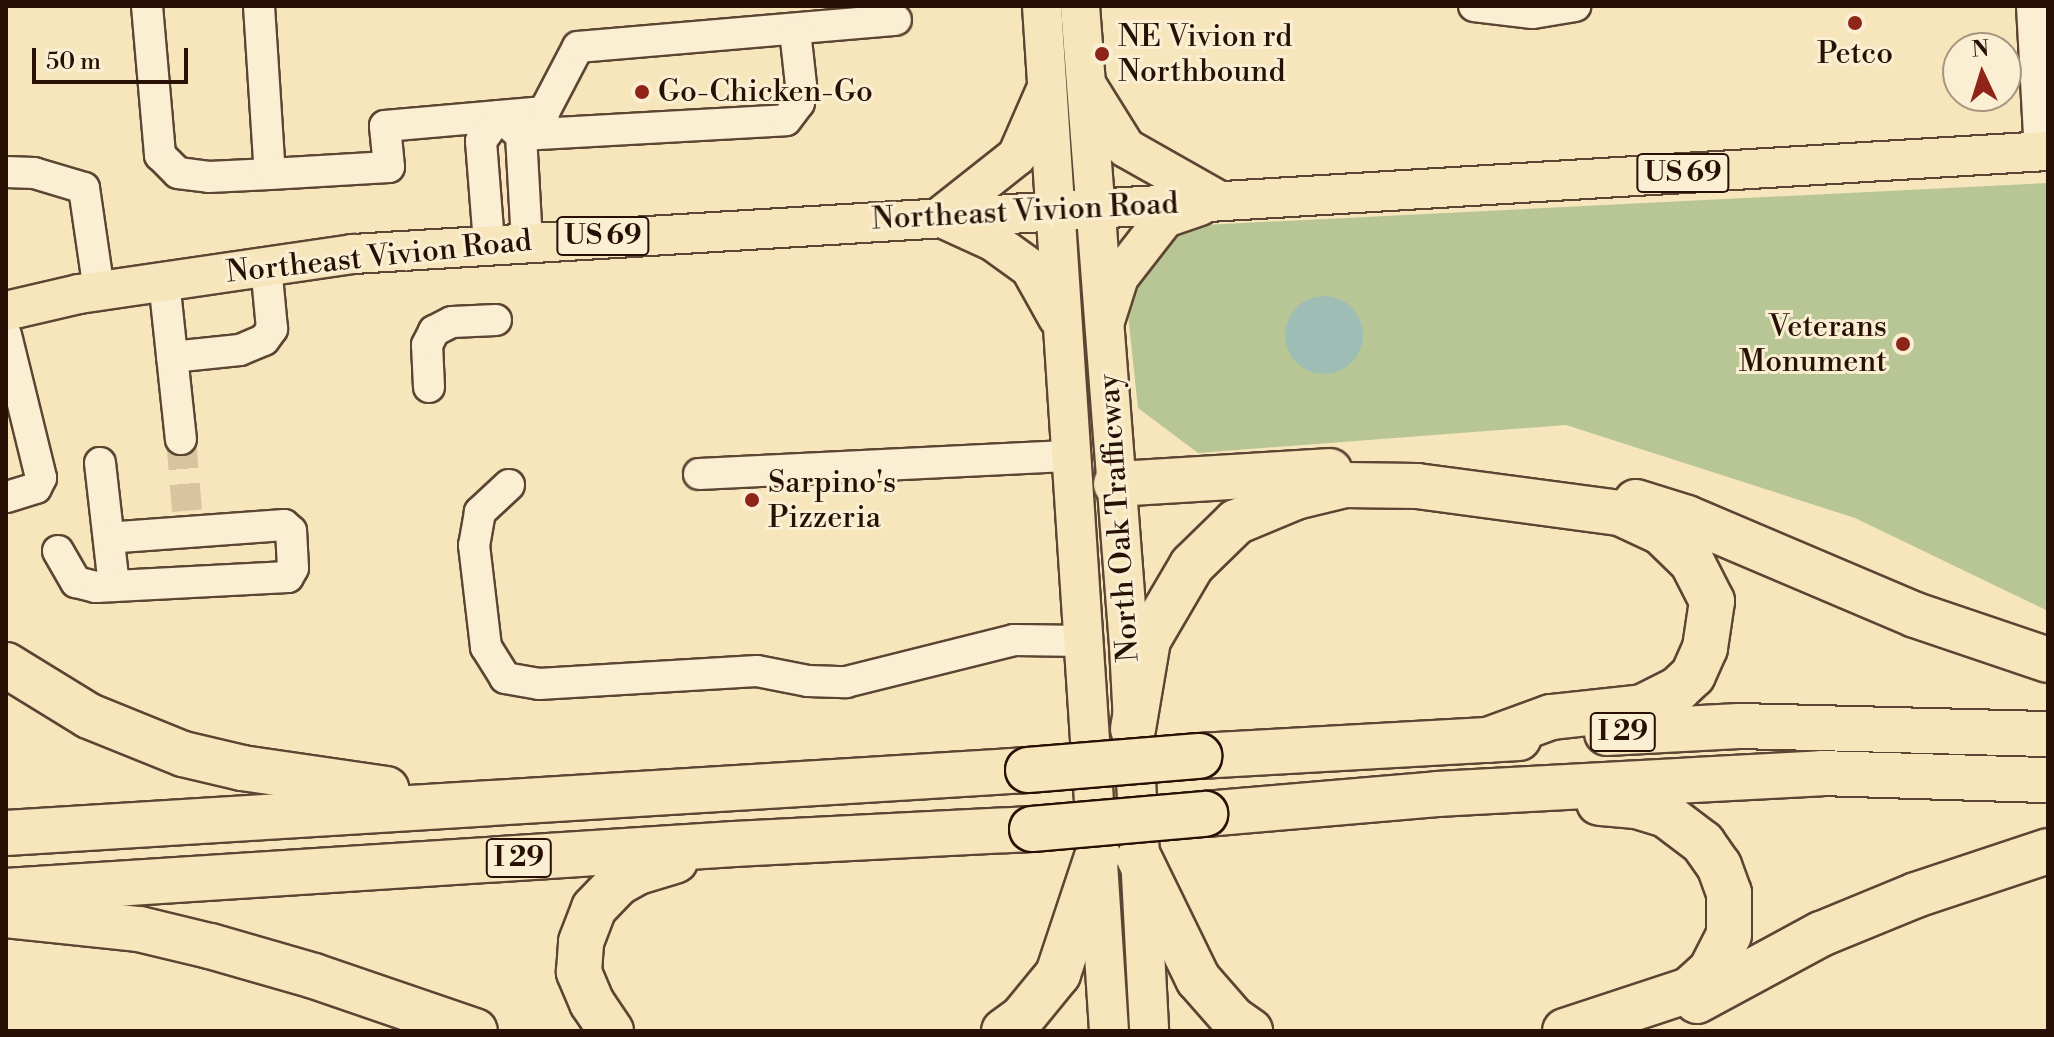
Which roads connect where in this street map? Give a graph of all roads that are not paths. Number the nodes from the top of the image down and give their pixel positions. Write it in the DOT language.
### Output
graph roads {
  1 [pos="147,6"];
  2 [pos="259,6"];
  3 [pos="1042,6"];
  4 [pos="1080,6"];
  5 [pos="1474,6"];
  6 [pos="1575,6"];
  7 [pos="2032,6"];
  8 [pos="896,20"];
  9 [pos="795,31"];
  10 [pos="1085,84"];
  11 [pos="1047,86"];
  12 [pos="510,126"];
  13 [pos="2044,152"];
  14 [pos="6,172"];
  15 [pos="270,174"];
  16 [pos="1218,200"];
  17 [pos="1093,207"];
  18 [pos="1055,210"];
  19 [pos="940,217"];
  20 [pos="527,241"];
  21 [pos="489,243"];
  22 [pos="266,266"];
  23 [pos="164,281"];
  24 [pos="99,291"];
  25 [pos="6,311"];
  26 [pos="496,320"];
  27 [pos="1103,325"];
  28 [pos="1063,328"];
  29 [pos="6,335"];
  30 [pos="172,357"];
  31 [pos="429,387"];
  32 [pos="14,400"];
  33 [pos="181,439"];
  34 [pos="1072,456"];
  35 [pos="100,463"];
  36 [pos="699,474"];
  37 [pos="1116,484"];
  38 [pos="509,485"];
  39 [pos="6,497"];
  40 [pos="109,538"];
  41 [pos="58,551"];
  42 [pos="114,586"];
  43 [pos="1083,641"];
  44 [pos="1129,646"];
  45 [pos="2048,660"];
  46 [pos="6,665"];
  47 [pos="1133,729"];
  48 [pos="2048,734"];
  49 [pos="1488,740"];
  50 [pos="2048,780"];
  51 [pos="1437,794"];
  52 [pos="472,802"];
  53 [pos="6,833"];
  54 [pos="734,844"];
  55 [pos="2048,851"];
  56 [pos="1118,856"];
  57 [pos="6,891"];
  58 [pos="6,915"];
  59 [pos="475,1031"];
  60 [pos="611,1031"];
  61 [pos="1004,1031"];
  62 [pos="1109,1031"];
  63 [pos="1149,1031"];
  64 [pos="1250,1031"];
  65 [pos="1565,1031"];
  66 [pos="1620,1031"];
  1 -- 15 [label="lane"];
  2 -- 15 [label="lane"];
  3 -- 11 [label="main road, North Oak Trafficway"];
  4 -- 10 [label="main road, North Oak Trafficway"];
  5 -- 6 [label="lane"];
  7 -- 13 [label="lane"];
  8 -- 9 [label="lane"];
  9 -- 12 [label="lane"];
  9 -- 12 [label="lane"];
  10 -- 16 [label="main road"];
  10 -- 17 [label="main road, North Oak Trafficway"];
  11 -- 18 [label="main road, North Oak Trafficway"];
  11 -- 19 [label="main road"];
  12 -- 15 [label="lane"];
  12 -- 20 [label="lane"];
  12 -- 21 [label="lane"];
  13 -- 16 [label="main road, Northeast Vivion Road / US 69"];
  14 -- 24 [label="lane"];
  16 -- 17 [label="main road, Northeast Vivion Road / US 69"];
  16 -- 27 [label="main road"];
  17 -- 18 [label="main road, Northeast Vivion Road / US 69"];
  17 -- 27 [label="main road, North Oak Trafficway"];
  18 -- 19 [label="main road, Northeast Vivion Road / US 69"];
  18 -- 28 [label="main road, North Oak Trafficway"];
  18 -- 44 [label="main road"];
  19 -- 20 [label="main road, Northeast Vivion Road / US 69"];
  19 -- 28 [label="main road"];
  20 -- 21 [label="main road, Northeast Vivion Road / US 69"];
  21 -- 22 [label="main road, Northeast Vivion Road / US 69"];
  22 -- 23 [label="main road, Northeast Vivion Road / US 69"];
  22 -- 30 [label="lane"];
  23 -- 24 [label="main road, Northeast Vivion Road / US 69"];
  23 -- 30 [label="lane"];
  24 -- 25 [label="main road, Northeast Vivion Road / US 69"];
  26 -- 31 [label="lane"];
  27 -- 37 [label="main road, North Oak Trafficway"];
  28 -- 34 [label="main road, North Oak Trafficway"];
  29 -- 32 [label="lane"];
  30 -- 33 [label="lane"];
  32 -- 39 [label="lane"];
  34 -- 36 [label="lane"];
  34 -- 43 [label="main road, North Oak Trafficway"];
  35 -- 40 [label="lane"];
  37 -- 44 [label="main road, North Oak Trafficway"];
  37 -- 45 [label="highway"];
  38 -- 43 [label="lane"];
  40 -- 42 [label="lane"];
  40 -- 42 [label="lane"];
  41 -- 42 [label="lane"];
  43 -- 56 [label="main road, North Oak Trafficway"];
  44 -- 47 [label="main road, North Oak Trafficway"];
  46 -- 52 [label="highway"];
  47 -- 49 [label="highway"];
  47 -- 56 [label="main road, North Oak Trafficway"];
  48 -- 49 [label="highway, I 29"];
  49 -- 52 [label="highway, I 29, bridge"];
  50 -- 51 [label="highway, I 29"];
  51 -- 54 [label="highway, I 29, bridge"];
  51 -- 65 [label="highway"];
  52 -- 53 [label="highway, I 29"];
  54 -- 57 [label="highway, I 29"];
  54 -- 60 [label="highway"];
  55 -- 66 [label="highway"];
  56 -- 61 [label="highway"];
  56 -- 62 [label="main road, North Oak Trafficway"];
  56 -- 63 [label="main road, North Oak Trafficway"];
  56 -- 64 [label="highway"];
  58 -- 59 [label="highway"];
}
